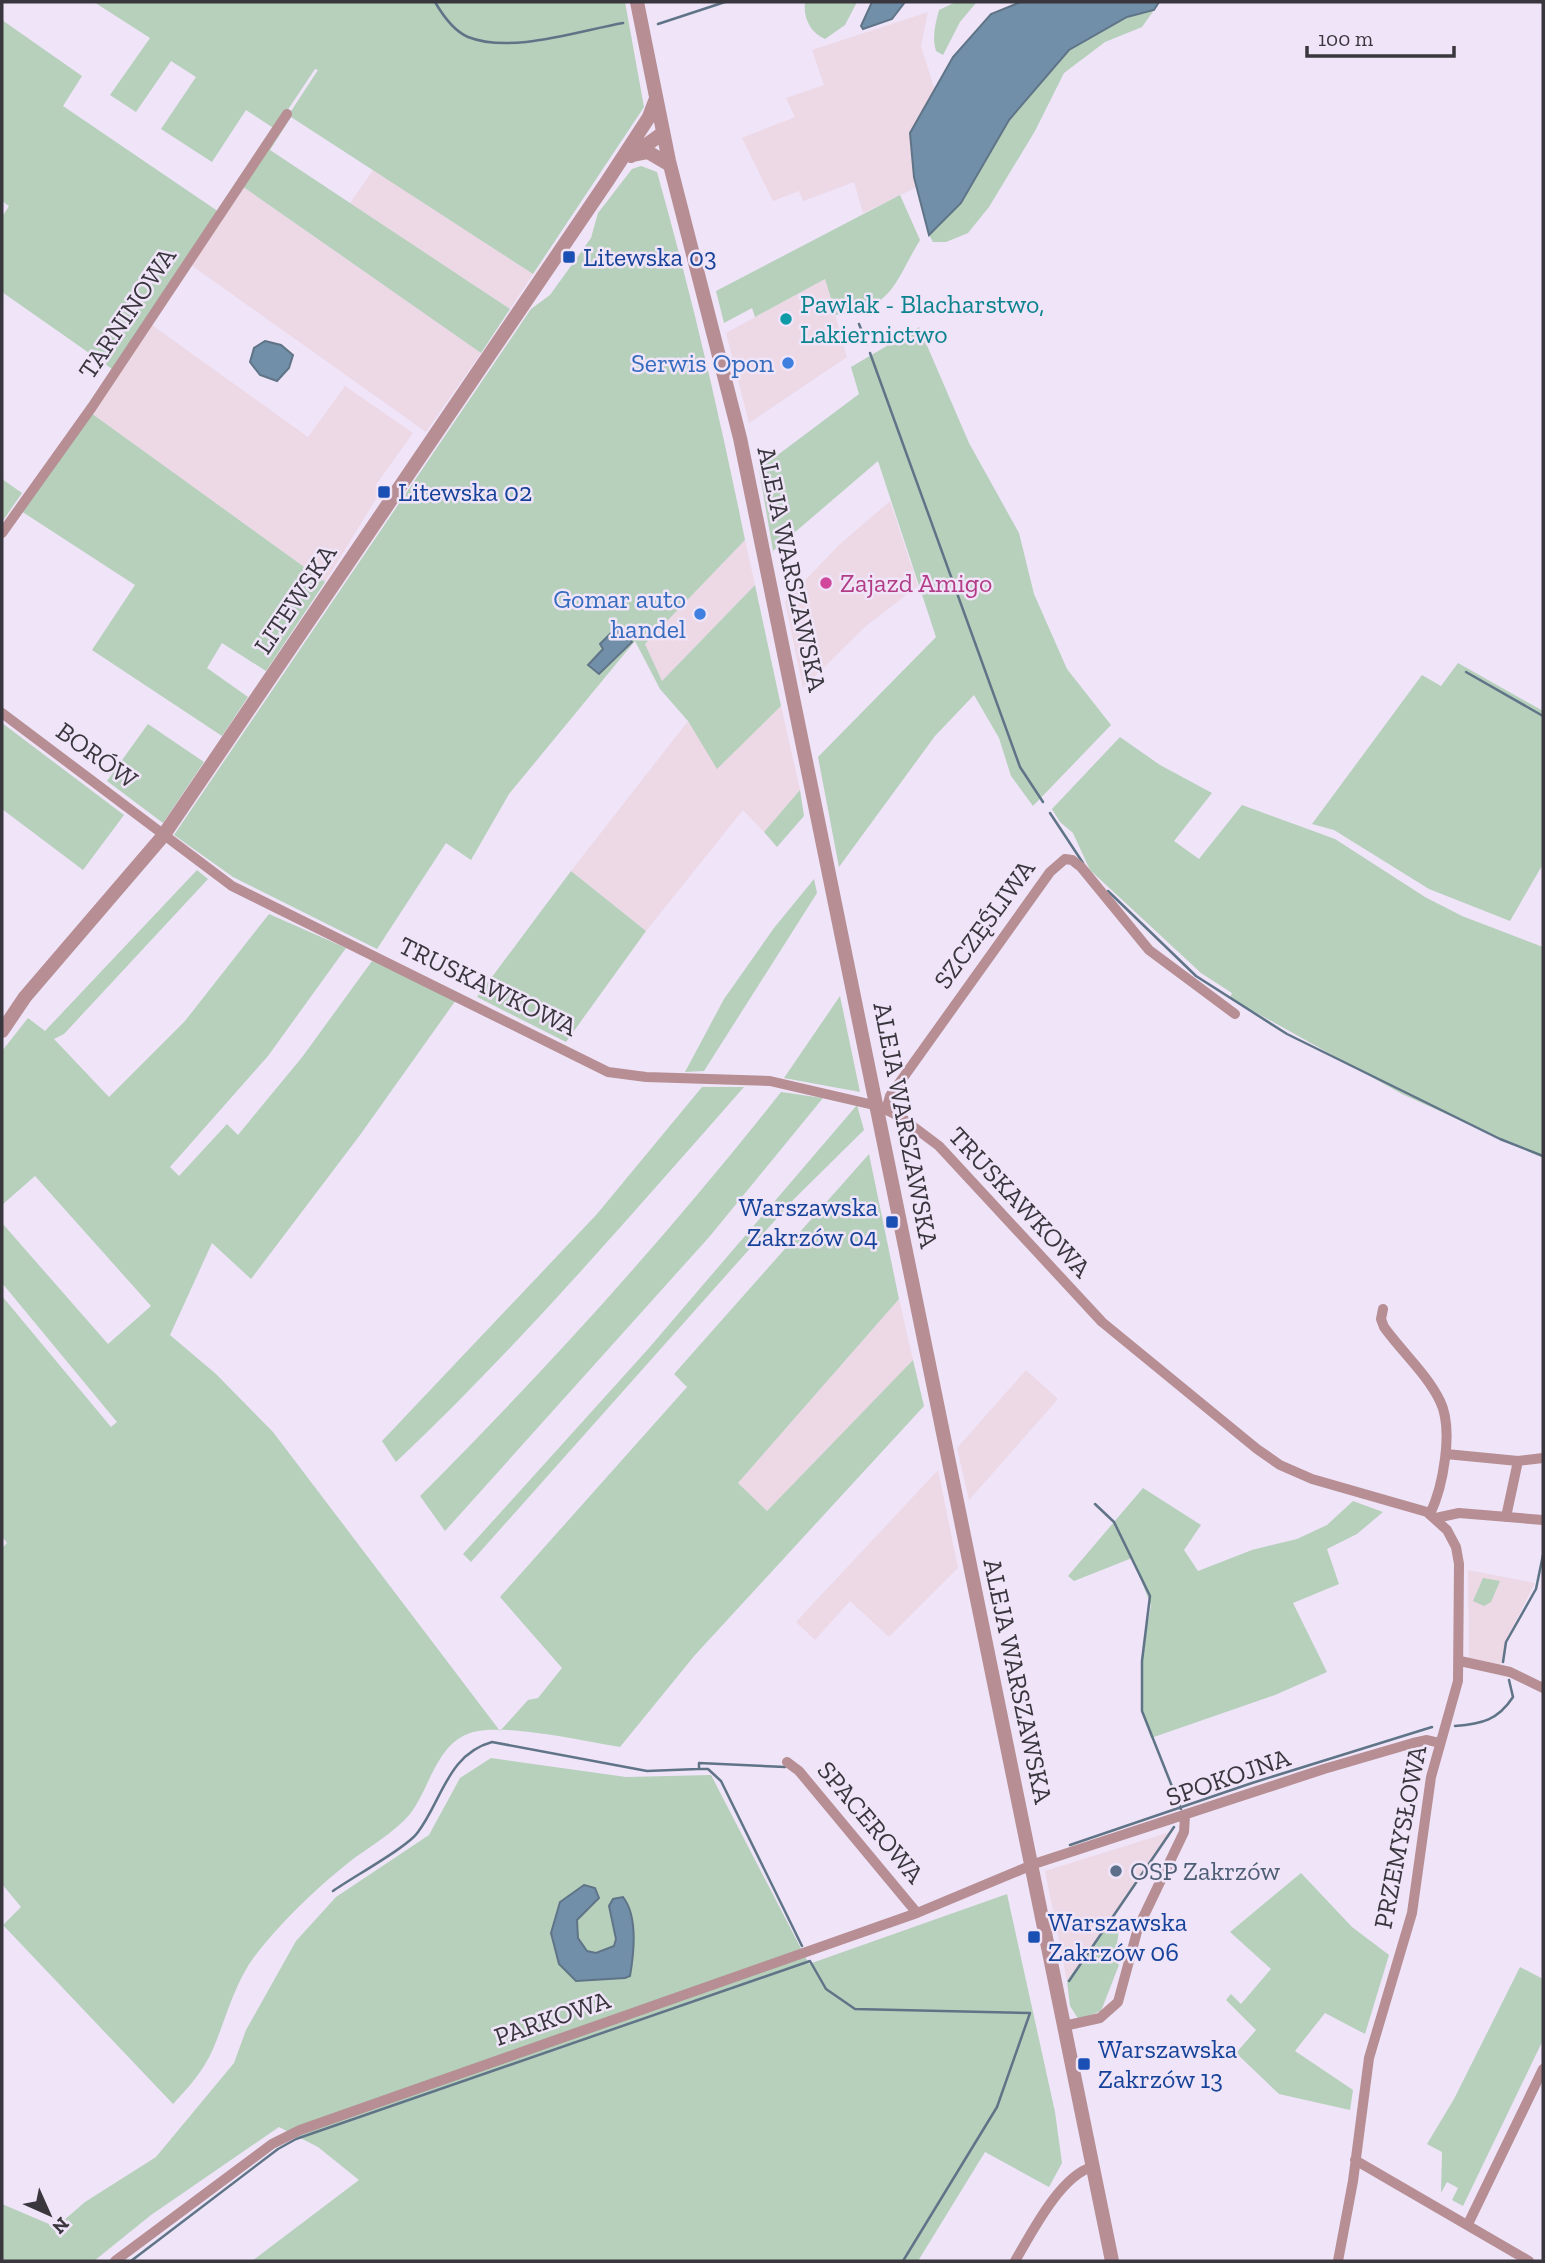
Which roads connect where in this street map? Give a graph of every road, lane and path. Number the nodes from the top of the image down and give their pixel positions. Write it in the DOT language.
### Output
graph roads {
  1 [pos="637,2"];
  2 [pos="655,100"];
  3 [pos="287,114"];
  4 [pos="663,133"];
  5 [pos="634,148"];
  6 [pos="670,165"];
  7 [pos="2,533"];
  8 [pos="2,713"];
  9 [pos="163,836"];
  10 [pos="1235,1014"];
  11 [pos="2,1031"];
  12 [pos="882,1108"];
  13 [pos="1383,1309"];
  14 [pos="1446,1454"];
  15 [pos="1543,1458"];
  16 [pos="1518,1461"];
  17 [pos="1431,1515"];
  18 [pos="1506,1517"];
  19 [pos="1543,1520"];
  20 [pos="1460,1661"];
  21 [pos="1543,1688"];
  22 [pos="1440,1743"];
  23 [pos="787,1762"];
  24 [pos="1185,1816"];
  25 [pos="1032,1866"];
  26 [pos="917,1913"];
  27 [pos="1064,2026"];
  28 [pos="1543,2069"];
  29 [pos="1355,2160"];
  30 [pos="1092,2167"];
  31 [pos="1468,2224"];
  32 [pos="115,2261"];
  33 [pos="1014,2261"];
  34 [pos="1112,2261"];
  35 [pos="1338,2261"];
  36 [pos="1529,2261"];
  1 -- 2 [label="street, ALEJA WARSZAWSKA"];
  2 -- 4 [label="street, ALEJA WARSZAWSKA"];
  2 -- 5 [label="street, LITEWSKA"];
  3 -- 7 [label="street, TARNINOWA"];
  4 -- 5 [label="street"];
  4 -- 6 [label="street, ALEJA WARSZAWSKA"];
  5 -- 6 [label="street"];
  5 -- 9 [label="street, LITEWSKA"];
  6 -- 12 [label="street, ALEJA WARSZAWSKA"];
  8 -- 9 [label="street, BORÓW"];
  9 -- 11 [label="street, LITEWSKA"];
  9 -- 12 [label="street, TRUSKAWKOWA"];
  10 -- 12 [label="street, SZCZĘŚLIWA"];
  12 -- 17 [label="street, TRUSKAWKOWA"];
  12 -- 25 [label="street, ALEJA WARSZAWSKA"];
  13 -- 14 [label="street"];
  14 -- 16 [label="street"];
  14 -- 17 [label="street"];
  15 -- 16 [label="street"];
  16 -- 18 [label="street"];
  17 -- 18 [label="street"];
  17 -- 20 [label="street, PRZEMYSŁOWA"];
  18 -- 19 [label="street"];
  20 -- 21 [label="street"];
  20 -- 22 [label="street, PRZEMYSŁOWA"];
  22 -- 24 [label="street, SPOKOJNA"];
  22 -- 29 [label="street, PRZEMYSŁOWA"];
  23 -- 26 [label="street, SPACEROWA"];
  24 -- 25 [label="street, SPOKOJNA"];
  24 -- 27 [label="street"];
  25 -- 26 [label="street, PARKOWA"];
  25 -- 27 [label="street, ALEJA WARSZAWSKA"];
  26 -- 32 [label="street, PARKOWA"];
  27 -- 30 [label="street, ALEJA WARSZAWSKA"];
  28 -- 31 [label="street"];
  29 -- 31 [label="street"];
  29 -- 35 [label="street, PRZEMYSŁOWA"];
  30 -- 33 [label="street"];
  30 -- 34 [label="street, ALEJA WARSZAWSKA"];
  31 -- 36 [label="street"];
}
